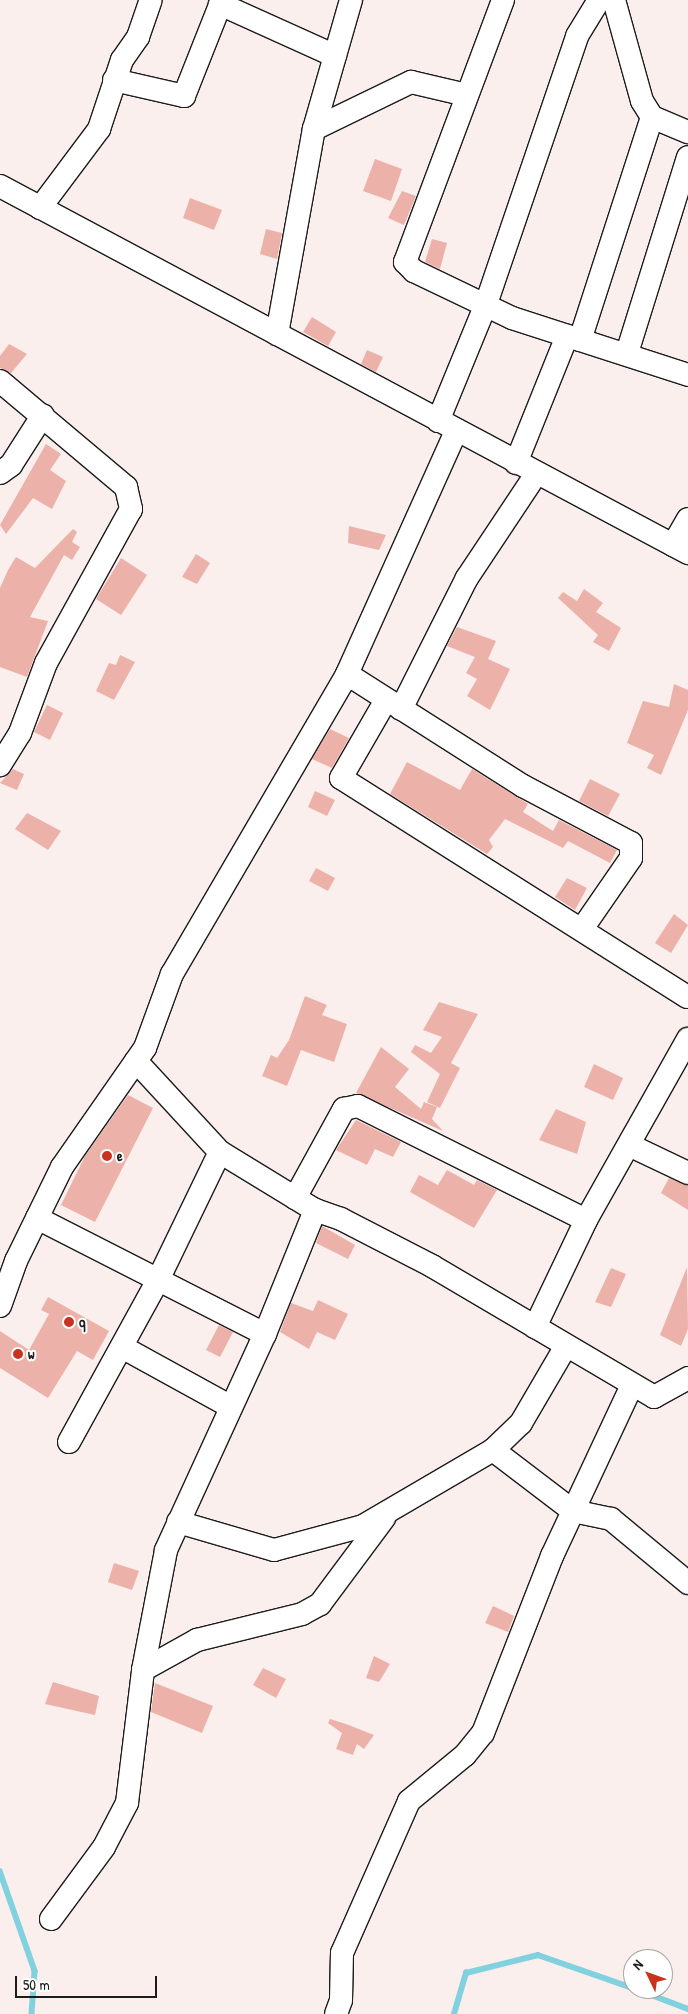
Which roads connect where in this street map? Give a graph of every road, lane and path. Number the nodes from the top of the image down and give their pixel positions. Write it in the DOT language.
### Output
graph roads {
  1 [pos="151,0"];
  2 [pos="351,0"];
  3 [pos="503,0"];
  4 [pos="599,0"];
  5 [pos="614,0"];
  6 [pos="221,2"];
  7 [pos="335,56"];
  8 [pos="114,80"];
  9 [pos="467,95"];
  10 [pos="652,117"];
  11 [pos="314,129"];
  12 [pos="688,132"];
  13 [pos="687,166"];
  14 [pos="0,186"];
  15 [pos="35,206"];
  16 [pos="486,304"];
  17 [pos="277,334"];
  18 [pos="573,338"];
  19 [pos="627,353"];
  20 [pos="688,375"];
  21 [pos="0,381"];
  22 [pos="43,415"];
  23 [pos="447,426"];
  24 [pos="516,463"];
  25 [pos="0,473"];
  26 [pos="536,474"];
  27 [pos="688,519"];
  28 [pos="680,549"];
  29 [pos="347,674"];
  30 [pos="394,704"];
  31 [pos="0,765"];
  32 [pos="582,929"];
  33 [pos="688,997"];
  34 [pos="688,1039"];
  35 [pos="136,1061"];
  36 [pos="629,1145"];
  37 [pos="220,1152"];
  38 [pos="688,1173"];
  39 [pos="295,1198"];
  40 [pos="315,1210"];
  41 [pos="37,1218"];
  42 [pos="586,1220"];
  43 [pos="158,1280"];
  44 [pos="0,1306"];
  45 [pos="535,1328"];
  46 [pos="265,1334"];
  47 [pos="566,1346"];
  48 [pos="122,1347"];
  49 [pos="688,1378"];
  50 [pos="632,1385"];
  51 [pos="231,1407"];
  52 [pos="69,1442"];
  53 [pos="492,1450"];
  54 [pos="573,1511"];
  55 [pos="387,1514"];
  56 [pos="178,1522"];
  57 [pos="688,1583"];
  58 [pos="143,1670"];
  59 [pos="51,1919"];
  60 [pos="336,2014"];
  1 -- 8 [label="street"];
  2 -- 7 [label="street"];
  3 -- 9 [label="street"];
  4 -- 16 [label="street"];
  5 -- 10 [label="street"];
  6 -- 7 [label="street"];
  6 -- 8 [label="street"];
  7 -- 11 [label="street"];
  8 -- 15 [label="street"];
  9 -- 11 [label="street"];
  9 -- 16 [label="street"];
  10 -- 12 [label="street"];
  10 -- 18 [label="street"];
  11 -- 17 [label="street"];
  13 -- 19 [label="street"];
  14 -- 15 [label="street"];
  15 -- 17 [label="street"];
  16 -- 18 [label="street"];
  16 -- 23 [label="street"];
  17 -- 23 [label="street"];
  18 -- 19 [label="street"];
  18 -- 24 [label="street"];
  19 -- 20 [label="street"];
  21 -- 22 [label="street"];
  22 -- 25 [label="street"];
  22 -- 31 [label="street"];
  23 -- 24 [label="street"];
  23 -- 29 [label="street"];
  24 -- 26 [label="street"];
  26 -- 28 [label="street"];
  26 -- 30 [label="street"];
  27 -- 28 [label="street"];
  29 -- 30 [label="street"];
  29 -- 35 [label="street"];
  30 -- 32 [label="street"];
  30 -- 32 [label="street"];
  32 -- 33 [label="street"];
  34 -- 36 [label="street"];
  35 -- 37 [label="street"];
  35 -- 41 [label="street"];
  36 -- 38 [label="street"];
  36 -- 42 [label="street"];
  37 -- 39 [label="street"];
  37 -- 43 [label="street"];
  39 -- 40 [label="street"];
  39 -- 42 [label="street"];
  40 -- 45 [label="street"];
  40 -- 46 [label="street"];
  41 -- 43 [label="street"];
  41 -- 44 [label="street"];
  42 -- 45 [label="street"];
  43 -- 46 [label="street"];
  43 -- 48 [label="street"];
  45 -- 47 [label="street"];
  46 -- 51 [label="street"];
  47 -- 50 [label="street"];
  47 -- 53 [label="street"];
  48 -- 51 [label="street"];
  48 -- 52 [label="street"];
  49 -- 50 [label="street"];
  50 -- 54 [label="street"];
  51 -- 56 [label="street"];
  53 -- 54 [label="street"];
  53 -- 55 [label="street"];
  54 -- 57 [label="street"];
  54 -- 60 [label="street"];
  55 -- 56 [label="street"];
  55 -- 58 [label="street"];
  56 -- 58 [label="street"];
  58 -- 59 [label="street"];
}
